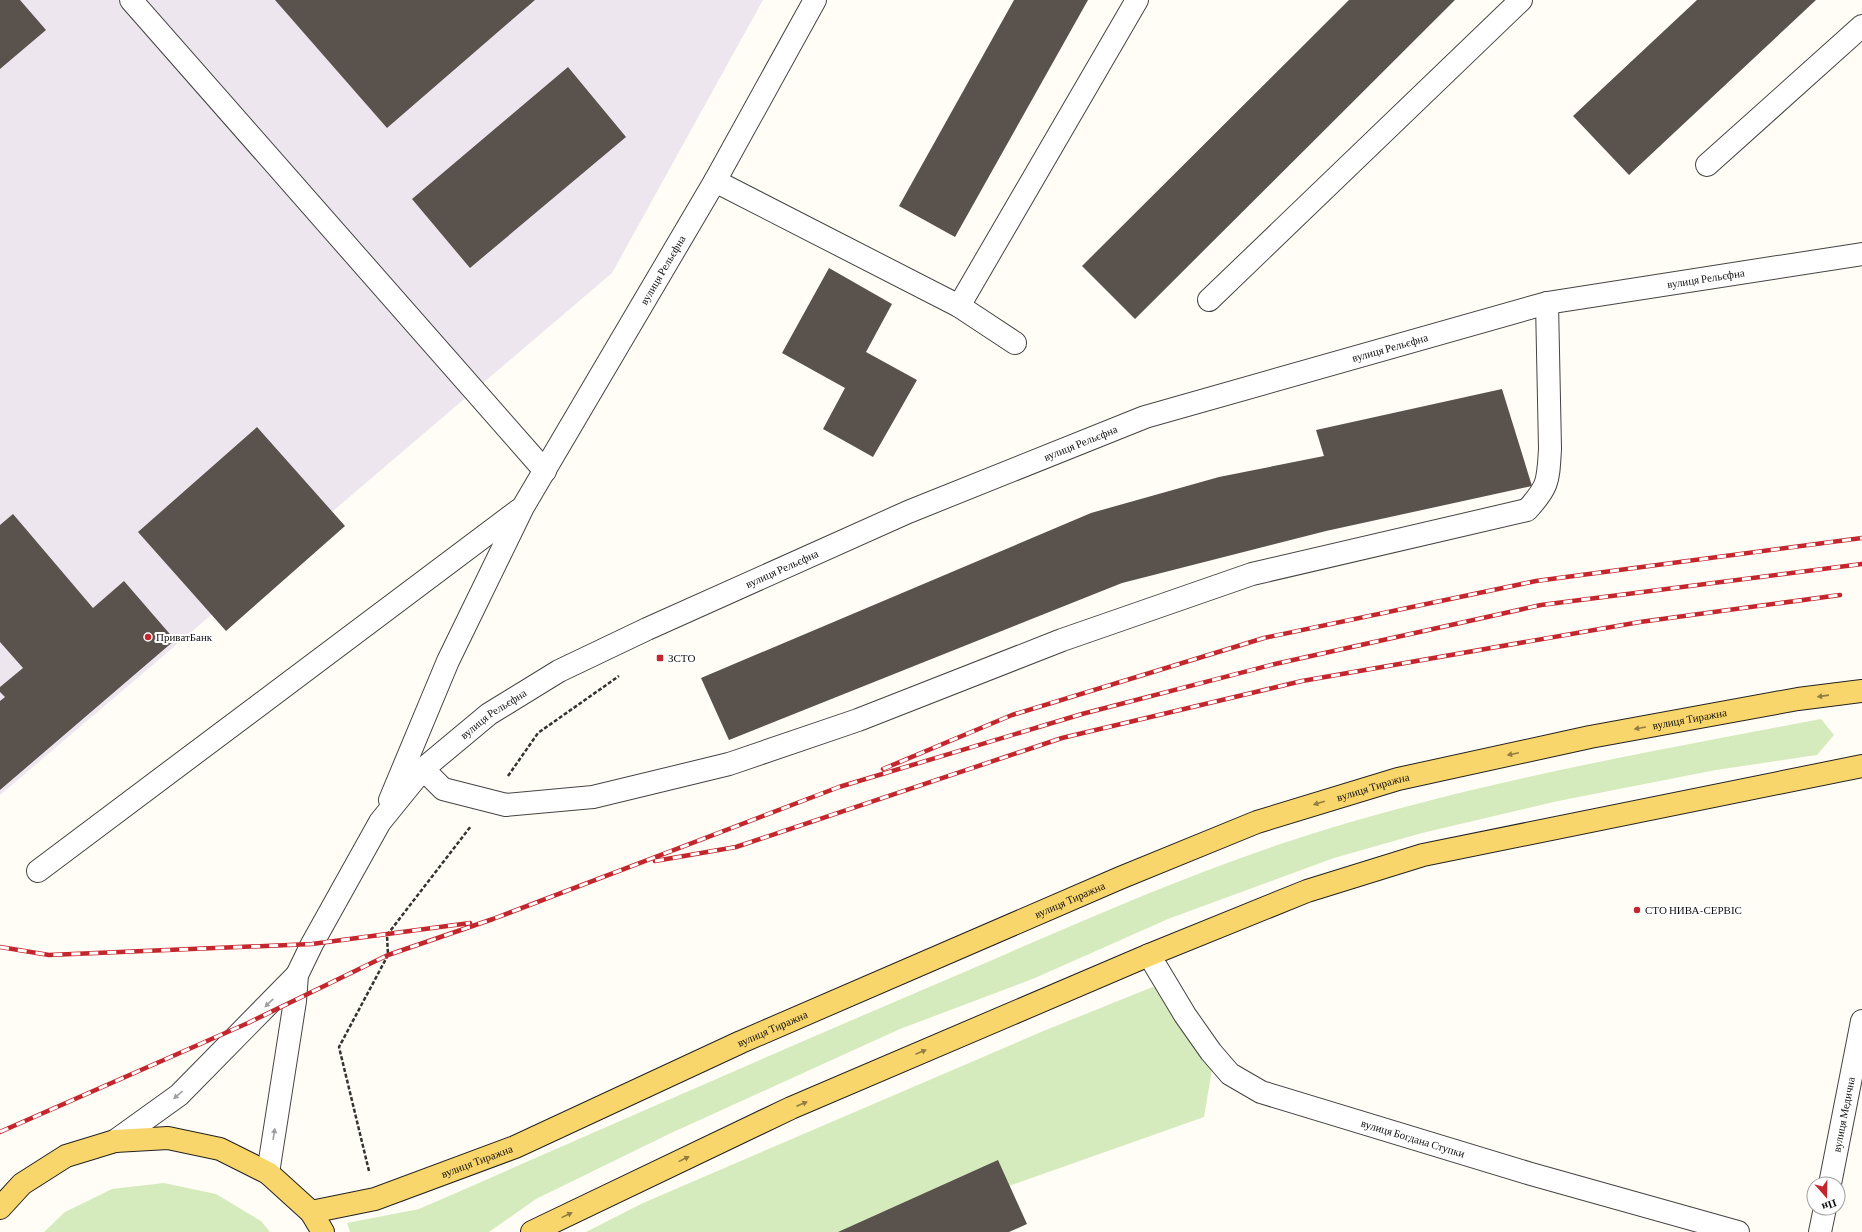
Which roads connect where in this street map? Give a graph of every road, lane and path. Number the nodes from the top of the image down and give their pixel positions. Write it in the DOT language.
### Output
graph roads {
  1 [pos="131,0"];
  2 [pos="815,0"];
  3 [pos="1136,0"];
  4 [pos="1521,0"];
  5 [pos="1862,26"];
  6 [pos="1707,165"];
  7 [pos="715,181"];
  8 [pos="1862,254"];
  9 [pos="1209,300"];
  10 [pos="1547,303"];
  11 [pos="959,306"];
  12 [pos="1015,343"];
  13 [pos="545,471"];
  14 [pos="523,507"];
  15 [pos="620,676"];
  16 [pos="1862,691"];
  17 [pos="1862,766"];
  18 [pos="423,769"];
  19 [pos="491,801"];
  20 [pos="380,822"];
  21 [pos="38,871"];
  22 [pos="1149,955"];
  23 [pos="297,975"];
  24 [pos="1862,1020"];
  25 [pos="115,1141"];
  26 [pos="268,1173"];
  27 [pos="369,1173"];
  28 [pos="1832,1176"];
  29 [pos="0,1208"];
  30 [pos="311,1212"];
  31 [pos="1823,1216"];
  32 [pos="323,1232"];
  33 [pos="532,1232"];
  34 [pos="1738,1232"];
  35 [pos="1820,1232"];
  1 -- 13 [label="street"];
  2 -- 7 [label="street, вулиця Рельєфна"];
  3 -- 11 [label="street"];
  4 -- 9 [label="street"];
  5 -- 6 [label="street"];
  7 -- 11 [label="street"];
  7 -- 13 [label="street, вулиця Рельєфна"];
  8 -- 10 [label="street, вулиця Рельєфна"];
  10 -- 18 [label="street, вулиця Рельєфна"];
  10 -- 19 [label="street"];
  11 -- 12 [label="street"];
  13 -- 14 [label="street, вулиця Рельєфна"];
  14 -- 20 [label="street, вулиця Рельєфна"];
  14 -- 21 [label="street"];
  15 -- 19 [label="path"];
  16 -- 30 [label="main road, вулиця Тиражна, one-way"];
  17 -- 22 [label="main road"];
  18 -- 19 [label="street"];
  18 -- 20 [label="street, вулиця Рельєфна"];
  19 -- 27 [label="path"];
  20 -- 23 [label="street, вулиця Рельєфна"];
  33 -- 22 [label="main road, one-way"];
  22 -- 34 [label="street, вулиця Богдана Ступки"];
  23 -- 25 [label="street, one-way"];
  26 -- 23 [label="street, one-way"];
  24 -- 28 [label="street, вулиця Медична"];
  25 -- 26 [label="main road"];
  25 -- 29 [label="main road"];
  26 -- 30 [label="main road"];
  30 -- 32 [label="main road"];
  31 -- 35 [label="street"];
}
